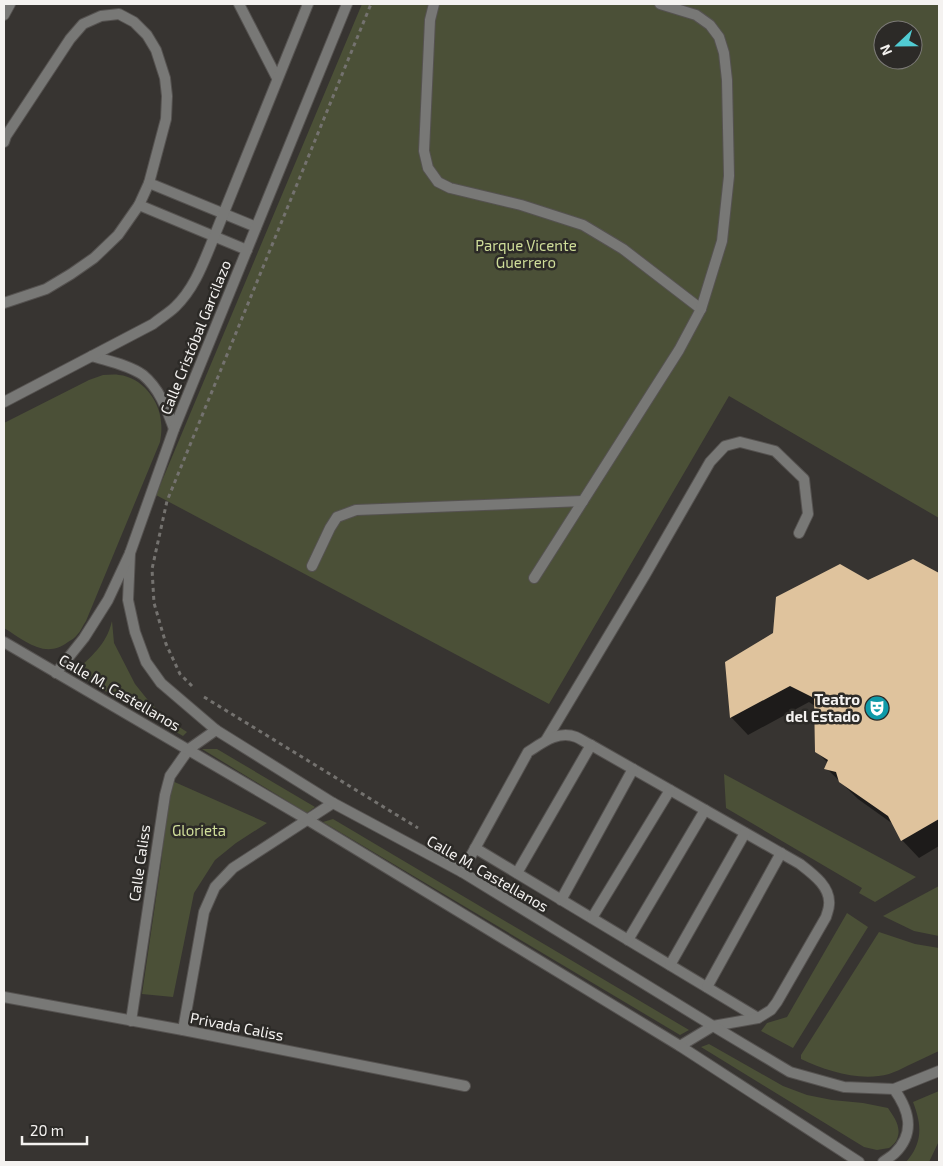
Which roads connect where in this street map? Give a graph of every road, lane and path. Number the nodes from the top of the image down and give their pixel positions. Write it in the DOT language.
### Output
graph roads {
  1 [pos="10,4"];
  2 [pos="239,4"];
  3 [pos="308,4"];
  4 [pos="347,4"];
  5 [pos="371,4"];
  6 [pos="434,4"];
  7 [pos="660,4"];
  8 [pos="4,15"];
  9 [pos="277,78"];
  10 [pos="4,142"];
  11 [pos="149,183"];
  12 [pos="139,205"];
  13 [pos="223,213"];
  14 [pos="256,227"];
  15 [pos="214,237"];
  16 [pos="246,250"];
  17 [pos="4,303"];
  18 [pos="701,309"];
  19 [pos="92,356"];
  20 [pos="4,402"];
  21 [pos="174,429"];
  22 [pos="583,501"];
  23 [pos="799,533"];
  24 [pos="130,553"];
  25 [pos="312,566"];
  26 [pos="534,578"];
  27 [pos="4,642"];
  28 [pos="56,673"];
  29 [pos="197,690"];
  30 [pos="202,696"];
  31 [pos="216,730"];
  32 [pos="546,740"];
  33 [pos="591,745"];
  34 [pos="189,749"];
  35 [pos="633,768"];
  36 [pos="670,790"];
  37 [pos="333,803"];
  38 [pos="705,810"];
  39 [pos="308,820"];
  40 [pos="419,829"];
  41 [pos="745,833"];
  42 [pos="475,848"];
  43 [pos="781,853"];
  44 [pos="462,872"];
  45 [pos="517,873"];
  46 [pos="561,900"];
  47 [pos="592,918"];
  48 [pos="628,940"];
  49 [pos="670,965"];
  50 [pos="707,988"];
  51 [pos="4,997"];
  52 [pos="758,1018"];
  53 [pos="131,1021"];
  54 [pos="713,1026"];
  55 [pos="183,1030"];
  56 [pos="680,1046"];
  57 [pos="939,1071"];
  58 [pos="465,1086"];
  59 [pos="894,1089"];
  60 [pos="859,1162"];
  61 [pos="883,1162"];
  1 -- 8 [label="street"];
  2 -- 9 [label="street"];
  3 -- 9 [label="street, Calle Cristóbal Garcilazo"];
  4 -- 14 [label="street, Calle Cristóbal Garcilazo"];
  5 -- 29 [label="path"];
  6 -- 18 [label="street"];
  7 -- 18 [label="street"];
  9 -- 13 [label="street, Calle Cristóbal Garcilazo"];
  10 -- 11 [label="street"];
  11 -- 12 [label="street"];
  11 -- 13 [label="street"];
  12 -- 15 [label="street"];
  12 -- 17 [label="street"];
  13 -- 14 [label="street"];
  13 -- 15 [label="street, Calle Cristóbal Garcilazo"];
  14 -- 16 [label="street, Calle Cristóbal Garcilazo"];
  15 -- 16 [label="street"];
  15 -- 19 [label="street, Calle Cristóbal Garcilazo"];
  16 -- 21 [label="street, Calle Cristóbal Garcilazo"];
  18 -- 22 [label="street"];
  19 -- 20 [label="street, Calle Cristóbal Garcilazo"];
  19 -- 21 [label="street"];
  21 -- 24 [label="street, Calle Cristóbal Garcilazo"];
  22 -- 25 [label="street"];
  22 -- 26 [label="street"];
  23 -- 32 [label="street"];
  24 -- 28 [label="street, Calle Cristóbal Garcilazo"];
  24 -- 31 [label="street, Calle M. Castellanos"];
  27 -- 28 [label="street, Calle M. Castellanos"];
  28 -- 34 [label="street, Calle M. Castellanos"];
  30 -- 40 [label="path"];
  31 -- 34 [label="street, Calle Caliss"];
  31 -- 37 [label="street, Calle M. Castellanos"];
  32 -- 33 [label="street"];
  32 -- 42 [label="street"];
  33 -- 35 [label="street"];
  33 -- 45 [label="street"];
  34 -- 39 [label="street, Calle M. Castellanos"];
  34 -- 53 [label="street, Calle Caliss"];
  35 -- 36 [label="street"];
  35 -- 46 [label="street"];
  36 -- 38 [label="street"];
  36 -- 47 [label="street"];
  37 -- 39 [label="street"];
  37 -- 44 [label="street, Calle M. Castellanos"];
  38 -- 41 [label="street"];
  38 -- 48 [label="street"];
  39 -- 55 [label="street"];
  39 -- 56 [label="street, Calle M. Castellanos"];
  41 -- 43 [label="street"];
  41 -- 49 [label="street"];
  42 -- 44 [label="street"];
  42 -- 45 [label="street"];
  43 -- 50 [label="street"];
  43 -- 52 [label="street"];
  44 -- 54 [label="street, Calle M. Castellanos"];
  45 -- 46 [label="street"];
  46 -- 47 [label="street"];
  47 -- 48 [label="street"];
  48 -- 49 [label="street"];
  49 -- 50 [label="street"];
  50 -- 52 [label="street"];
  51 -- 53 [label="street, Privada Caliss"];
  52 -- 54 [label="street"];
  53 -- 55 [label="street, Privada Caliss"];
  54 -- 56 [label="street"];
  54 -- 59 [label="street, Calle M. Castellanos"];
  55 -- 58 [label="street, Privada Caliss"];
  56 -- 60 [label="street, Calle M. Castellanos"];
  57 -- 59 [label="street, Calle M. Castellanos"];
  59 -- 61 [label="street"];
}
